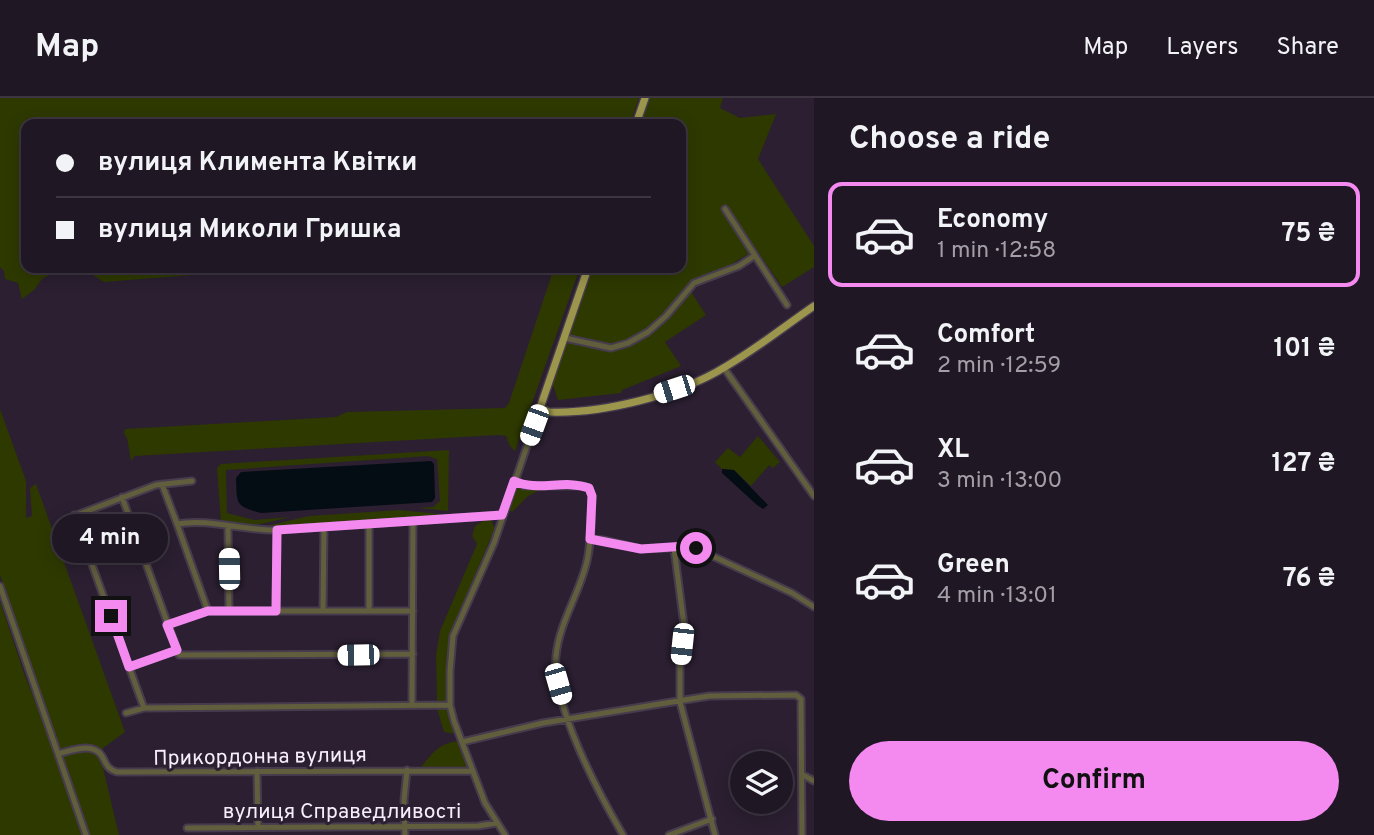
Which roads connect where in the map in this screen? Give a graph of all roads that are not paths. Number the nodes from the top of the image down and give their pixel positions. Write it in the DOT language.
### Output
graph roads {
  1 [pos="645,98"];
  2 [pos="638,119"];
  3 [pos="725,209"];
  4 [pos="754,256"];
  5 [pos="586,273"];
  6 [pos="787,305"];
  7 [pos="814,306"];
  8 [pos="565,338"];
  9 [pos="724,368"];
  10 [pos="540,408"];
  11 [pos="192,481"];
  12 [pos="514,481"];
  13 [pos="162,484"];
  14 [pos="814,496"];
  15 [pos="122,497"];
  16 [pos="502,515"];
  17 [pos="413,521"];
  18 [pos="177,524"];
  19 [pos="369,524"];
  20 [pos="228,527"];
  21 [pos="324,528"];
  22 [pos="277,530"];
  23 [pos="590,539"];
  24 [pos="674,548"];
  25 [pos="0,586"];
  26 [pos="814,607"];
  27 [pos="208,611"];
  28 [pos="229,611"];
  29 [pos="276,611"];
  30 [pos="323,611"];
  31 [pos="369,611"];
  32 [pos="413,611"];
  33 [pos="167,625"];
  34 [pos="177,650"];
  35 [pos="413,654"];
  36 [pos="129,667"];
  37 [pos="680,702"];
  38 [pos="412,704"];
  39 [pos="450,705"];
  40 [pos="144,708"];
  41 [pos="126,713"];
  42 [pos="568,719"];
  43 [pos="462,742"];
  44 [pos="58,754"];
  45 [pos="407,770"];
  46 [pos="257,771"];
  47 [pos="474,771"];
  48 [pos="803,775"];
  49 [pos="814,781"];
  50 [pos="712,819"];
  51 [pos="497,823"];
  52 [pos="405,826"];
  53 [pos="258,827"];
  54 [pos="187,828"];
  55 [pos="86,835"];
  56 [pos="405,835"];
  57 [pos="505,835"];
  58 [pos="624,835"];
  59 [pos="669,835"];
  60 [pos="715,835"];
  61 [pos="802,835"];
  1 -- 2 [label="main road"];
  3 -- 4 [label="street"];
  4 -- 6 [label="street"];
  4 -- 8 [label="street"];
  5 -- 8 [label="main road"];
  7 -- 9 [label="main road"];
  8 -- 10 [label="main road"];
  9 -- 10 [label="main road"];
  9 -- 14 [label="street"];
  10 -- 12 [label="street"];
  11 -- 13 [label="street"];
  12 -- 16 [label="street"];
  12 -- 23 [label="street"];
  13 -- 15 [label="street"];
  13 -- 18 [label="street"];
  15 -- 33 [label="street"];
  15 -- 36 [label="street"];
  16 -- 17 [label="street"];
  16 -- 39 [label="street"];
  17 -- 19 [label="street"];
  17 -- 32 [label="street"];
  18 -- 20 [label="street"];
  18 -- 27 [label="street"];
  19 -- 21 [label="street"];
  19 -- 31 [label="street"];
  20 -- 22 [label="street"];
  20 -- 28 [label="street"];
  21 -- 22 [label="street"];
  21 -- 30 [label="street"];
  22 -- 29 [label="street"];
  23 -- 24 [label="street"];
  23 -- 42 [label="street"];
  24 -- 26 [label="street"];
  24 -- 37 [label="street"];
  25 -- 44 [label="street"];
  27 -- 28 [label="street"];
  27 -- 33 [label="street"];
  28 -- 29 [label="street"];
  29 -- 30 [label="street"];
  30 -- 31 [label="street"];
  31 -- 32 [label="street"];
  32 -- 35 [label="street"];
  33 -- 34 [label="street"];
  34 -- 35 [label="street"];
  34 -- 36 [label="street"];
  35 -- 38 [label="street"];
  36 -- 40 [label="street"];
  37 -- 42 [label="street"];
  37 -- 48 [label="street"];
  37 -- 50 [label="street"];
  38 -- 39 [label="street"];
  38 -- 40 [label="street"];
  39 -- 43 [label="street"];
  40 -- 41 [label="street"];
  42 -- 43 [label="street"];
  42 -- 58 [label="street"];
  43 -- 47 [label="street"];
  44 -- 46 [label="street, Прикордонна вулиця"];
  44 -- 55 [label="street"];
  45 -- 46 [label="street, Прикордонна вулиця"];
  45 -- 47 [label="street, Прикордонна вулиця"];
  45 -- 52 [label="street"];
  46 -- 53 [label="street"];
  47 -- 51 [label="street"];
  48 -- 49 [label="street"];
  48 -- 61 [label="street"];
  50 -- 59 [label="street"];
  50 -- 60 [label="street"];
  51 -- 52 [label="street, вулиця Справедливості"];
  51 -- 57 [label="street"];
  52 -- 53 [label="street, вулиця Справедливості"];
  52 -- 56 [label="street"];
  53 -- 54 [label="street, вулиця Справедливості"];
}
